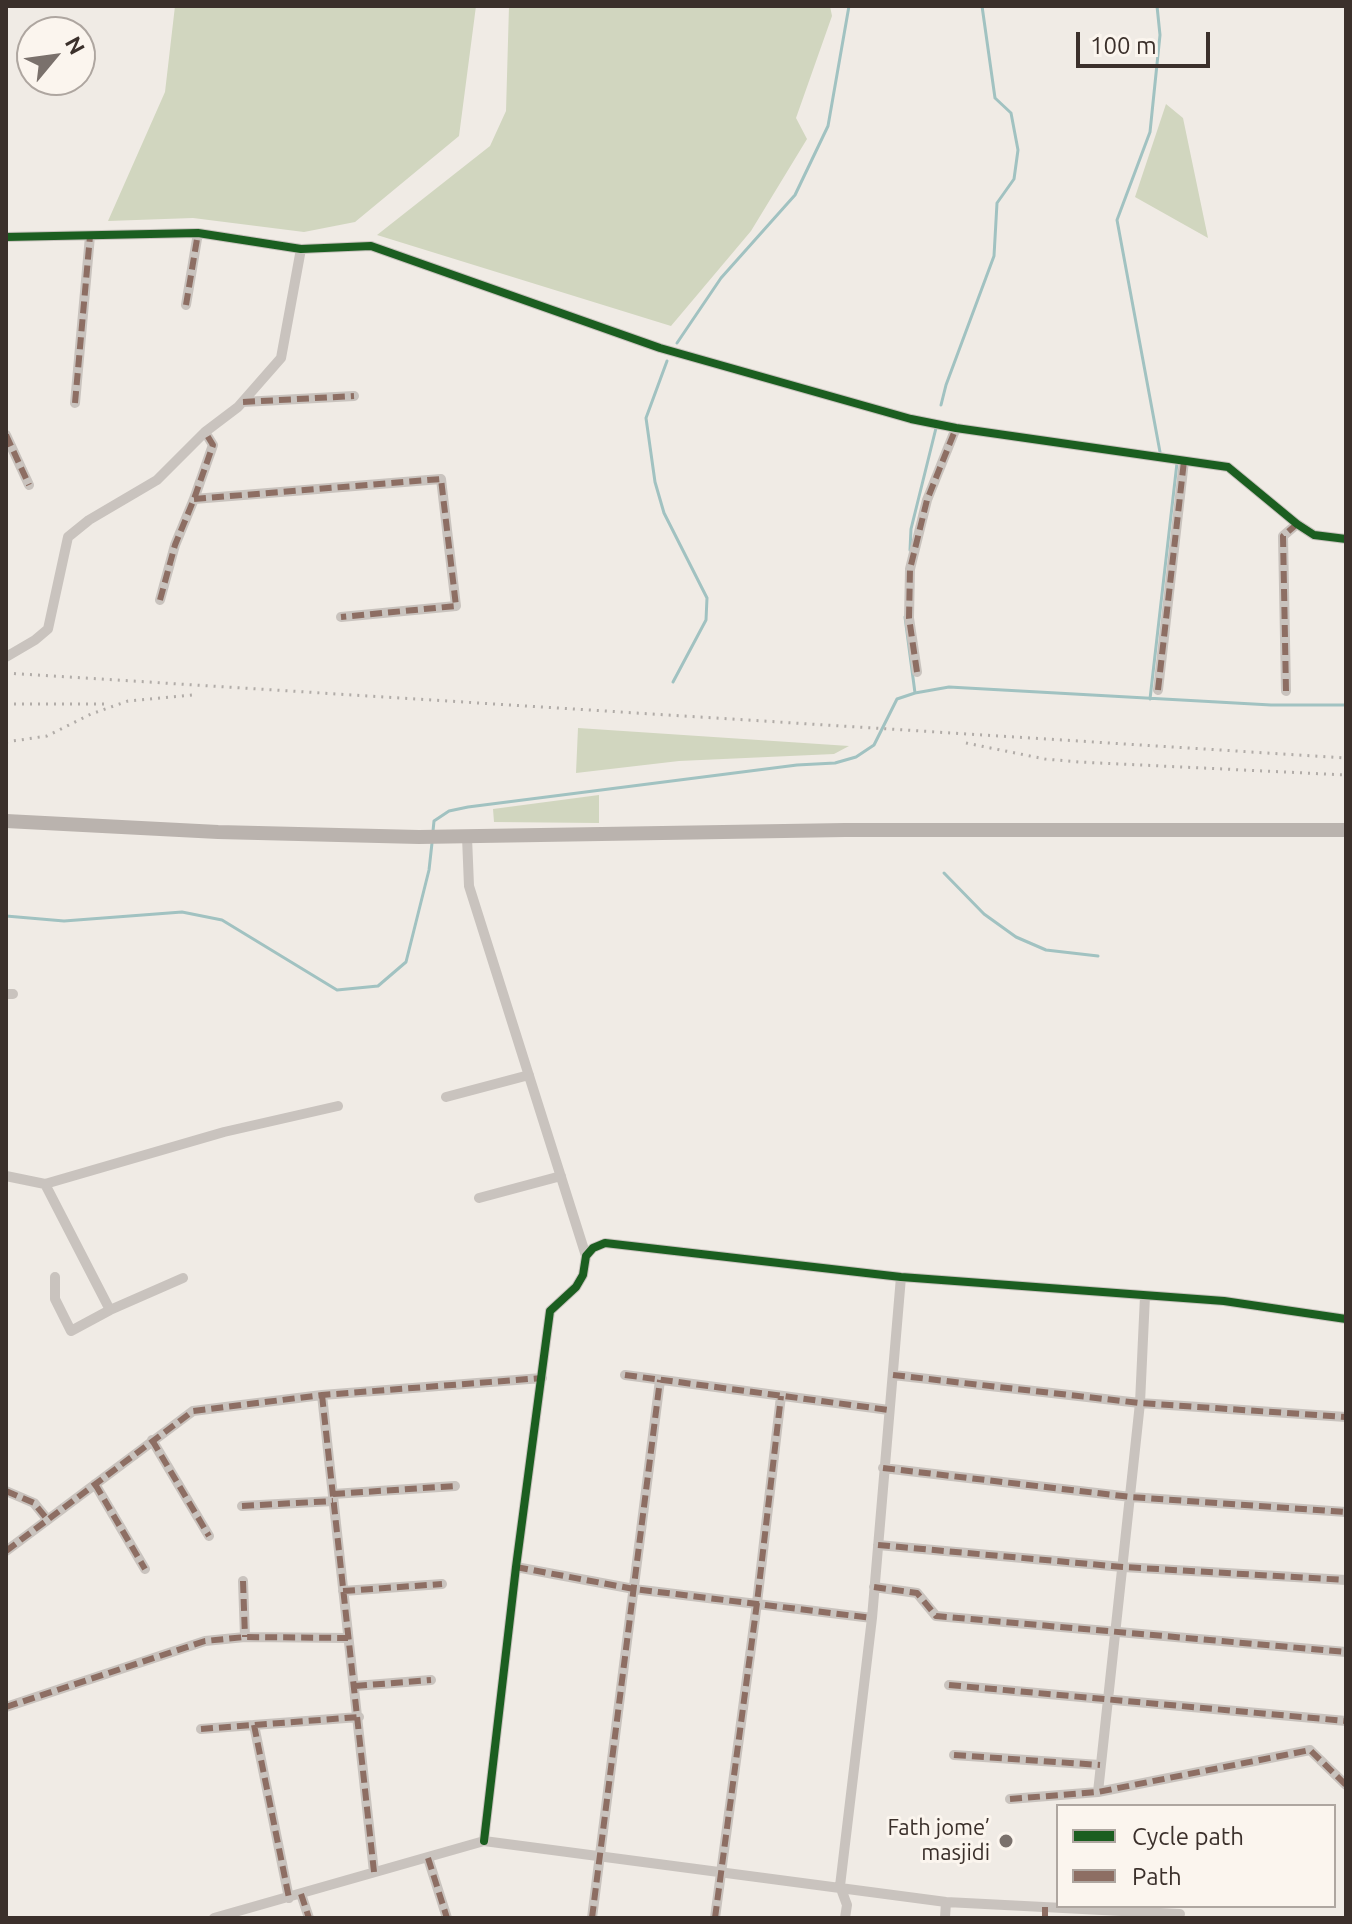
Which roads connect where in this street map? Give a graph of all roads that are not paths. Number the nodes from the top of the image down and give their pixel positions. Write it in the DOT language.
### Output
graph roads {
  1 [pos="198,233"];
  2 [pos="90,236"];
  3 [pos="6,237"];
  4 [pos="301,249"];
  5 [pos="186,305"];
  6 [pos="354,396"];
  7 [pos="243,402"];
  8 [pos="75,403"];
  9 [pos="956,428"];
  10 [pos="205,432"];
  11 [pos="6,435"];
  12 [pos="1184,461"];
  13 [pos="29,485"];
  14 [pos="194,499"];
  15 [pos="1297,524"];
  16 [pos="1346,539"];
  17 [pos="160,600"];
  18 [pos="341,617"];
  19 [pos="6,657"];
  20 [pos="917,672"];
  21 [pos="1158,690"];
  22 [pos="1286,691"];
  23 [pos="6,821"];
  24 [pos="1346,830"];
  25 [pos="467,837"];
  26 [pos="529,1075"];
  27 [pos="446,1097"];
  28 [pos="338,1106"];
  29 [pos="6,1176"];
  30 [pos="561,1176"];
  31 [pos="45,1184"];
  32 [pos="479,1198"];
  33 [pos="586,1256"];
  34 [pos="55,1277"];
  35 [pos="901,1277"];
  36 [pos="183,1278"];
  37 [pos="1145,1296"];
  38 [pos="110,1310"];
  39 [pos="1346,1319"];
  40 [pos="625,1375"];
  41 [pos="893,1375"];
  42 [pos="542,1378"];
  43 [pos="660,1380"];
  44 [pos="322,1395"];
  45 [pos="781,1396"];
  46 [pos="1140,1403"];
  47 [pos="889,1410"];
  48 [pos="1346,1417"];
  49 [pos="152,1440"];
  50 [pos="883,1468"];
  51 [pos="95,1484"];
  52 [pos="455,1486"];
  53 [pos="6,1491"];
  54 [pos="1131,1497"];
  55 [pos="333,1498"];
  56 [pos="242,1506"];
  57 [pos="1346,1512"];
  58 [pos="47,1519"];
  59 [pos="209,1536"];
  60 [pos="878,1545"];
  61 [pos="6,1551"];
  62 [pos="516,1567"];
  63 [pos="1123,1567"];
  64 [pos="145,1569"];
  65 [pos="1346,1580"];
  66 [pos="243,1581"];
  67 [pos="442,1584"];
  68 [pos="874,1587"];
  69 [pos="634,1589"];
  70 [pos="343,1591"];
  71 [pos="757,1603"];
  72 [pos="872,1618"];
  73 [pos="1116,1631"];
  74 [pos="245,1637"];
  75 [pos="348,1638"];
  76 [pos="1346,1652"];
  77 [pos="431,1680"];
  78 [pos="949,1685"];
  79 [pos="355,1686"];
  80 [pos="1108,1700"];
  81 [pos="6,1707"];
  82 [pos="359,1717"];
  83 [pos="1346,1721"];
  84 [pos="254,1725"];
  85 [pos="201,1729"];
  86 [pos="954,1755"];
  87 [pos="1100,1765"];
  88 [pos="1346,1785"];
  89 [pos="1098,1792"];
  90 [pos="1010,1799"];
  91 [pos="484,1841"];
  92 [pos="600,1857"];
  93 [pos="428,1858"];
  94 [pos="721,1871"];
  95 [pos="374,1872"];
  96 [pos="840,1886"];
  97 [pos="301,1894"];
  98 [pos="289,1898"];
  99 [pos="946,1902"];
  100 [pos="1045,1912"];
  101 [pos="1180,1914"];
  102 [pos="214,1918"];
  103 [pos="309,1918"];
  104 [pos="447,1918"];
  105 [pos="592,1918"];
  106 [pos="715,1918"];
  107 [pos="845,1918"];
  108 [pos="945,1918"];
  1 -- 2 [label="street"];
  1 -- 4 [label="street"];
  1 -- 5 [label="street"];
  2 -- 3 [label="street"];
  2 -- 8 [label="street"];
  4 -- 7 [label="street"];
  4 -- 9 [label="street"];
  6 -- 7 [label="street"];
  7 -- 10 [label="street"];
  9 -- 12 [label="street"];
  9 -- 20 [label="street"];
  10 -- 14 [label="street"];
  10 -- 19 [label="street"];
  11 -- 13 [label="street"];
  12 -- 15 [label="street"];
  12 -- 21 [label="street"];
  14 -- 17 [label="street"];
  14 -- 18 [label="street"];
  15 -- 16 [label="street"];
  15 -- 22 [label="street"];
  23 -- 25 [label="main road"];
  24 -- 25 [label="main road"];
  25 -- 26 [label="street"];
  26 -- 27 [label="street"];
  26 -- 30 [label="street"];
  28 -- 31 [label="street"];
  29 -- 31 [label="street"];
  30 -- 32 [label="street"];
  30 -- 33 [label="street"];
  31 -- 38 [label="street"];
  33 -- 35 [label="street"];
  33 -- 42 [label="street"];
  34 -- 38 [label="street"];
  35 -- 37 [label="street"];
  35 -- 41 [label="street"];
  36 -- 38 [label="street"];
  37 -- 39 [label="street"];
  37 -- 46 [label="street"];
  40 -- 43 [label="street"];
  41 -- 46 [label="street"];
  41 -- 47 [label="street"];
  42 -- 44 [label="street"];
  42 -- 62 [label="street"];
  43 -- 45 [label="street"];
  43 -- 69 [label="street"];
  44 -- 49 [label="street"];
  44 -- 55 [label="street"];
  45 -- 47 [label="street"];
  45 -- 71 [label="street"];
  46 -- 48 [label="street"];
  46 -- 54 [label="street"];
  47 -- 50 [label="street"];
  49 -- 51 [label="street"];
  49 -- 59 [label="street"];
  50 -- 54 [label="street"];
  50 -- 60 [label="street"];
  51 -- 58 [label="street"];
  51 -- 64 [label="street"];
  52 -- 55 [label="street"];
  53 -- 58 [label="street"];
  54 -- 57 [label="street"];
  54 -- 63 [label="street"];
  55 -- 56 [label="street"];
  55 -- 70 [label="street"];
  58 -- 61 [label="street"];
  60 -- 63 [label="street"];
  60 -- 68 [label="street"];
  62 -- 69 [label="street"];
  62 -- 91 [label="street"];
  63 -- 65 [label="street"];
  63 -- 73 [label="street"];
  66 -- 74 [label="street"];
  67 -- 70 [label="street"];
  68 -- 72 [label="street"];
  68 -- 73 [label="street"];
  69 -- 71 [label="street"];
  69 -- 92 [label="street"];
  70 -- 75 [label="street"];
  71 -- 72 [label="street"];
  71 -- 94 [label="street"];
  72 -- 96 [label="street"];
  73 -- 76 [label="street"];
  73 -- 80 [label="street"];
  74 -- 75 [label="street"];
  74 -- 81 [label="street"];
  75 -- 79 [label="street"];
  77 -- 79 [label="street"];
  78 -- 80 [label="street"];
  79 -- 82 [label="street"];
  80 -- 83 [label="street"];
  80 -- 87 [label="street"];
  82 -- 84 [label="street"];
  82 -- 95 [label="street"];
  84 -- 85 [label="street"];
  84 -- 98 [label="street"];
  86 -- 87 [label="street"];
  87 -- 89 [label="street"];
  88 -- 89 [label="street"];
  89 -- 90 [label="street"];
  91 -- 92 [label="street"];
  91 -- 93 [label="street"];
  92 -- 94 [label="street"];
  92 -- 105 [label="street"];
  93 -- 95 [label="street"];
  93 -- 104 [label="street"];
  94 -- 96 [label="street"];
  94 -- 106 [label="street"];
  95 -- 97 [label="street"];
  96 -- 99 [label="street"];
  96 -- 107 [label="street"];
  97 -- 98 [label="street"];
  97 -- 103 [label="street"];
  98 -- 102 [label="street"];
  99 -- 100 [label="street"];
  99 -- 108 [label="street"];
  100 -- 101 [label="street"];
}
